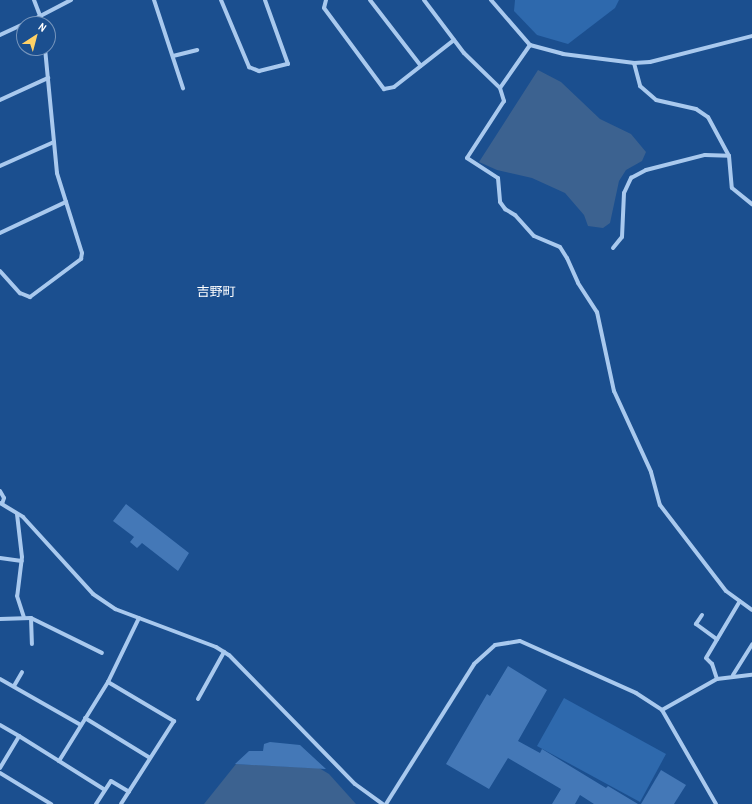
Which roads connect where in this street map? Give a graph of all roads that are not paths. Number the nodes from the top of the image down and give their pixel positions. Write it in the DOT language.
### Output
graph roads {
  1 [pos="34,0"];
  2 [pos="71,0"];
  3 [pos="154,0"];
  4 [pos="222,0"];
  5 [pos="265,0"];
  6 [pos="326,0"];
  7 [pos="370,0"];
  8 [pos="424,0"];
  9 [pos="491,0"];
  10 [pos="42,16"];
  11 [pos="16,28"];
  12 [pos="0,35"];
  13 [pos="752,36"];
  14 [pos="454,40"];
  15 [pos="530,45"];
  16 [pos="197,50"];
  17 [pos="46,56"];
  18 [pos="173,56"];
  19 [pos="634,63"];
  20 [pos="421,66"];
  21 [pos="48,78"];
  22 [pos="183,88"];
  23 [pos="500,88"];
  24 [pos="0,100"];
  25 [pos="54,142"];
  26 [pos="729,156"];
  27 [pos="0,166"];
  28 [pos="66,202"];
  29 [pos="752,204"];
  30 [pos="0,233"];
  31 [pos="613,248"];
  32 [pos="0,271"];
  33 [pos="0,491"];
  34 [pos="1,503"];
  35 [pos="17,514"];
  36 [pos="0,558"];
  37 [pos="22,561"];
  38 [pos="740,601"];
  39 [pos="752,610"];
  40 [pos="702,615"];
  41 [pos="24,617"];
  42 [pos="31,618"];
  43 [pos="139,618"];
  44 [pos="0,619"];
  45 [pos="717,639"];
  46 [pos="32,644"];
  47 [pos="752,644"];
  48 [pos="224,652"];
  49 [pos="102,653"];
  50 [pos="22,672"];
  51 [pos="732,675"];
  52 [pos="752,675"];
  53 [pos="0,679"];
  54 [pos="717,679"];
  55 [pos="108,682"];
  56 [pos="14,686"];
  57 [pos="198,699"];
  58 [pos="662,710"];
  59 [pos="85,718"];
  60 [pos="0,725"];
  61 [pos="81,725"];
  62 [pos="19,736"];
  63 [pos="150,758"];
  64 [pos="59,761"];
  65 [pos="0,768"];
  66 [pos="0,774"];
  67 [pos="105,790"];
  68 [pos="129,792"];
  69 [pos="51,804"];
  70 [pos="96,804"];
  71 [pos="121,804"];
  72 [pos="384,804"];
  73 [pos="716,804"];
  1 -- 10 [label="street"];
  2 -- 10 [label="street"];
  3 -- 18 [label="street"];
  4 -- 5 [label="street"];
  6 -- 20 [label="street"];
  7 -- 20 [label="street"];
  8 -- 14 [label="street"];
  9 -- 15 [label="street"];
  11 -- 12 [label="street"];
  13 -- 19 [label="street"];
  14 -- 20 [label="street"];
  14 -- 23 [label="street"];
  15 -- 19 [label="street"];
  15 -- 23 [label="street"];
  16 -- 18 [label="street"];
  17 -- 21 [label="street"];
  18 -- 22 [label="street"];
  19 -- 26 [label="street"];
  21 -- 24 [label="street"];
  21 -- 25 [label="street"];
  23 -- 38 [label="street"];
  25 -- 27 [label="street"];
  25 -- 28 [label="street"];
  26 -- 29 [label="street"];
  26 -- 31 [label="street"];
  28 -- 30 [label="street"];
  28 -- 32 [label="street"];
  33 -- 34 [label="street"];
  34 -- 35 [label="street"];
  35 -- 37 [label="street"];
  35 -- 43 [label="street"];
  36 -- 37 [label="street"];
  37 -- 41 [label="street"];
  38 -- 39 [label="street"];
  38 -- 45 [label="street"];
  40 -- 45 [label="street"];
  41 -- 42 [label="street"];
  41 -- 44 [label="street"];
  42 -- 46 [label="street"];
  42 -- 49 [label="street"];
  43 -- 48 [label="street"];
  43 -- 55 [label="street"];
  45 -- 54 [label="street"];
  47 -- 51 [label="street"];
  48 -- 57 [label="street"];
  48 -- 72 [label="street"];
  50 -- 56 [label="street"];
  51 -- 52 [label="street"];
  51 -- 54 [label="street"];
  53 -- 56 [label="street"];
  54 -- 58 [label="street"];
  55 -- 59 [label="street"];
  55 -- 63 [label="street"];
  56 -- 61 [label="street"];
  58 -- 72 [label="street"];
  58 -- 73 [label="street"];
  59 -- 61 [label="street"];
  59 -- 63 [label="street"];
  60 -- 62 [label="street"];
  61 -- 64 [label="street"];
  62 -- 64 [label="street"];
  62 -- 65 [label="street"];
  63 -- 68 [label="street"];
  64 -- 67 [label="street"];
  66 -- 69 [label="street"];
  67 -- 68 [label="street"];
  67 -- 70 [label="street"];
  68 -- 71 [label="street"];
}
